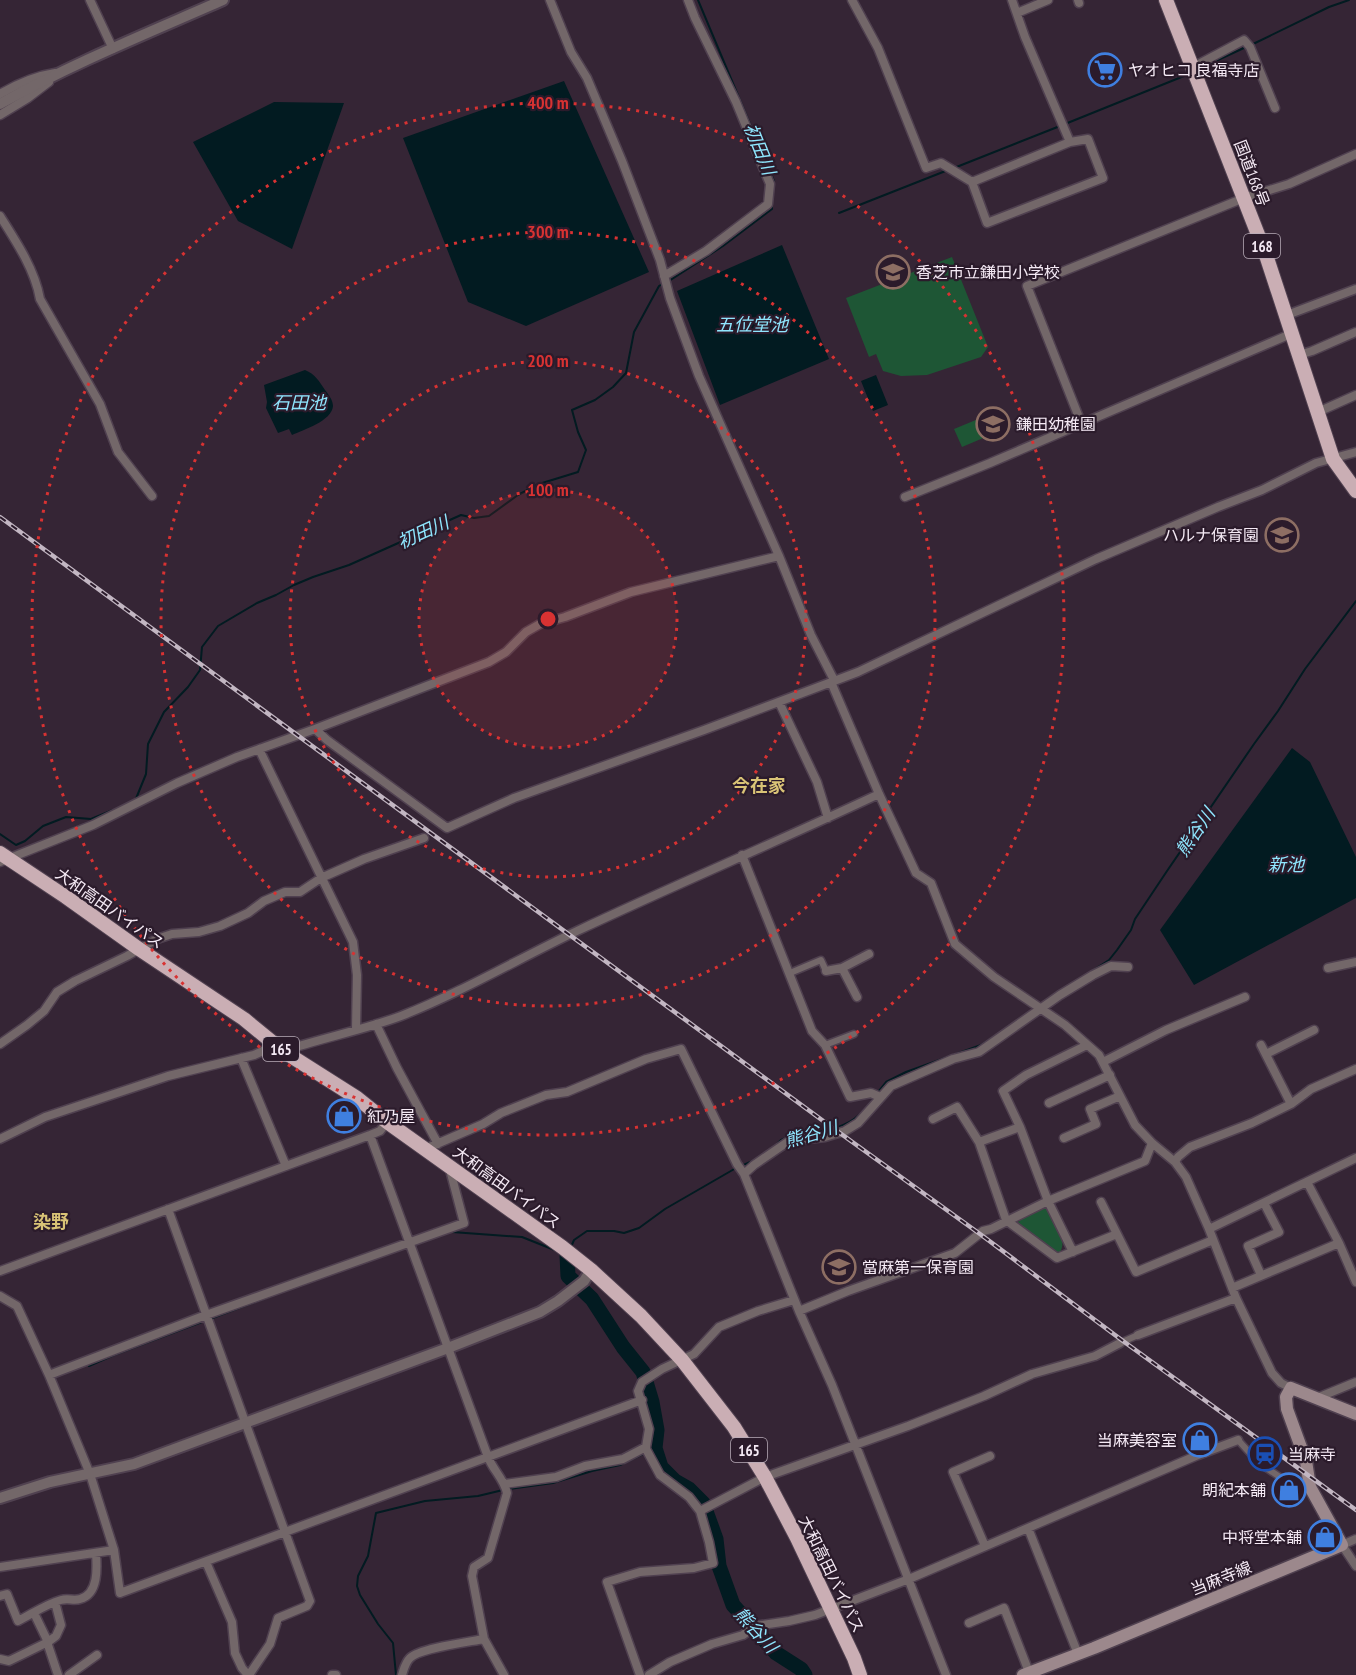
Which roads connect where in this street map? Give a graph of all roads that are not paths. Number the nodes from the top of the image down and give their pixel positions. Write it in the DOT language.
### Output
graph roads {
  1 [pos="90,0"];
  2 [pos="223,0"];
  3 [pos="550,0"];
  4 [pos="688,0"];
  5 [pos="852,0"];
  6 [pos="1012,0"];
  7 [pos="1048,0"];
  8 [pos="1166,0"];
  9 [pos="1017,13"];
  10 [pos="113,49"];
  11 [pos="1193,67"];
  12 [pos="64,71"];
  13 [pos="0,94"];
  14 [pos="0,104"];
  15 [pos="1275,108"];
  16 [pos="0,115"];
  17 [pos="1070,142"];
  18 [pos="1356,154"];
  19 [pos="972,182"];
  20 [pos="1244,198"];
  21 [pos="0,216"];
  22 [pos="665,280"];
  23 [pos="1356,289"];
  24 [pos="1287,315"];
  25 [pos="1356,332"];
  26 [pos="1293,333"];
  27 [pos="1299,355"];
  28 [pos="1356,394"];
  29 [pos="1318,412"];
  30 [pos="1082,425"];
  31 [pos="1356,452"];
  32 [pos="1333,459"];
  33 [pos="1356,491"];
  34 [pos="152,496"];
  35 [pos="905,497"];
  36 [pos="779,556"];
  37 [pos="832,681"];
  38 [pos="778,702"];
  39 [pos="315,729"];
  40 [pos="259,749"];
  41 [pos="879,794"];
  42 [pos="828,818"];
  43 [pos="424,838"];
  44 [pos="742,855"];
  45 [pos="3,858"];
  46 [pos="321,878"];
  47 [pos="140,949"];
  48 [pos="869,954"];
  49 [pos="1356,963"];
  50 [pos="1128,967"];
  51 [pos="842,968"];
  52 [pos="1328,968"];
  53 [pos="826,971"];
  54 [pos="790,973"];
  55 [pos="857,997"];
  56 [pos="1245,997"];
  57 [pos="1042,1008"];
  58 [pos="376,1024"];
  59 [pos="356,1029"];
  60 [pos="1314,1029"];
  61 [pos="854,1034"];
  62 [pos="0,1044"];
  63 [pos="825,1045"];
  64 [pos="1087,1045"];
  65 [pos="1261,1045"];
  66 [pos="280,1048"];
  67 [pos="1266,1054"];
  68 [pos="241,1058"];
  69 [pos="1103,1062"];
  70 [pos="1355,1071"];
  71 [pos="1110,1075"];
  72 [pos="1119,1096"];
  73 [pos="880,1097"];
  74 [pos="1049,1104"];
  75 [pos="1291,1104"];
  76 [pos="933,1119"];
  77 [pos="387,1122"];
  78 [pos="1020,1127"];
  79 [pos="370,1136"];
  80 [pos="1064,1138"];
  81 [pos="0,1139"];
  82 [pos="979,1142"];
  83 [pos="1152,1143"];
  84 [pos="431,1147"];
  85 [pos="1356,1158"];
  86 [pos="1175,1162"];
  87 [pos="286,1166"];
  88 [pos="449,1166"];
  89 [pos="744,1174"];
  90 [pos="1307,1182"];
  91 [pos="1048,1201"];
  92 [pos="1101,1202"];
  93 [pos="1264,1203"];
  94 [pos="168,1209"];
  95 [pos="1006,1220"];
  96 [pos="1209,1229"];
  97 [pos="1117,1234"];
  98 [pos="1213,1240"];
  99 [pos="409,1241"];
  100 [pos="1339,1244"];
  101 [pos="1073,1252"];
  102 [pos="0,1271"];
  103 [pos="586,1271"];
  104 [pos="1261,1275"];
  105 [pos="1356,1282"];
  106 [pos="1232,1288"];
  107 [pos="0,1296"];
  108 [pos="1236,1298"];
  109 [pos="794,1300"];
  110 [pos="799,1311"];
  111 [pos="206,1315"];
  112 [pos="1138,1335"];
  113 [pos="1120,1343"];
  114 [pos="448,1348"];
  115 [pos="682,1360"];
  116 [pos="49,1375"];
  117 [pos="1356,1382"];
  118 [pos="1291,1388"];
  119 [pos="1317,1398"];
  120 [pos="642,1400"];
  121 [pos="1356,1414"];
  122 [pos="246,1422"];
  123 [pos="1239,1440"];
  124 [pos="855,1445"];
  125 [pos="647,1450"];
  126 [pos="990,1456"];
  127 [pos="488,1457"];
  128 [pos="90,1474"];
  129 [pos="765,1477"];
  130 [pos="1293,1486"];
  131 [pos="505,1487"];
  132 [pos="1310,1488"];
  133 [pos="0,1498"];
  134 [pos="704,1509"];
  135 [pos="1028,1528"];
  136 [pos="286,1533"];
  137 [pos="1356,1539"];
  138 [pos="1342,1545"];
  139 [pos="986,1546"];
  140 [pos="114,1550"];
  141 [pos="96,1553"];
  142 [pos="206,1562"];
  143 [pos="1356,1563"];
  144 [pos="0,1567"];
  145 [pos="909,1579"];
  146 [pos="0,1596"];
  147 [pos="55,1602"];
  148 [pos="830,1609"];
  149 [pos="34,1613"];
  150 [pos="969,1623"];
  151 [pos="484,1639"];
  152 [pos="47,1642"];
  153 [pos="1078,1654"];
  154 [pos="97,1655"];
  155 [pos="0,1659"];
  156 [pos="1026,1674"];
  157 [pos="58,1675"];
  158 [pos="69,1675"];
  159 [pos="248,1675"];
  160 [pos="402,1675"];
  161 [pos="504,1675"];
  162 [pos="640,1675"];
  163 [pos="649,1675"];
  164 [pos="860,1675"];
  165 [pos="946,1675"];
  1 -- 10 [label="street"];
  2 -- 10 [label="street"];
  3 -- 22 [label="street"];
  4 -- 22 [label="street"];
  5 -- 19 [label="street"];
  6 -- 9 [label="street"];
  7 -- 9 [label="street"];
  8 -- 11 [label="highway, 国道168号 / 168"];
  9 -- 17 [label="street"];
  10 -- 12 [label="street"];
  11 -- 15 [label="street"];
  11 -- 20 [label="highway, 国道168号 / 168"];
  12 -- 13 [label="street"];
  12 -- 14 [label="street"];
  12 -- 16 [label="street"];
  17 -- 19 [label="street"];
  17 -- 19 [label="street"];
  18 -- 20 [label="street"];
  20 -- 24 [label="highway, 国道168号 / 168"];
  20 -- 30 [label="street"];
  21 -- 34 [label="street"];
  22 -- 36 [label="street"];
  23 -- 24 [label="street"];
  24 -- 26 [label="highway, 国道168号 / 168"];
  25 -- 27 [label="street"];
  26 -- 27 [label="highway, 国道168号 / 168"];
  26 -- 30 [label="street"];
  27 -- 29 [label="highway, 国道168号 / 168"];
  28 -- 29 [label="street"];
  29 -- 32 [label="highway, 国道168号 / 168"];
  30 -- 35 [label="street"];
  31 -- 32 [label="street"];
  32 -- 33 [label="highway, 国道168号 / 168"];
  32 -- 37 [label="street"];
  36 -- 37 [label="street"];
  36 -- 39 [label="street"];
  37 -- 38 [label="street"];
  37 -- 41 [label="street"];
  38 -- 39 [label="street"];
  38 -- 42 [label="street"];
  39 -- 40 [label="street"];
  40 -- 45 [label="street"];
  40 -- 46 [label="street"];
  41 -- 42 [label="street"];
  41 -- 57 [label="street"];
  42 -- 44 [label="street"];
  43 -- 46 [label="street"];
  44 -- 54 [label="street"];
  44 -- 58 [label="street"];
  45 -- 47 [label="highway, 大和高田バイパス / 165"];
  46 -- 47 [label="street"];
  46 -- 59 [label="street"];
  47 -- 62 [label="street"];
  47 -- 66 [label="highway, 大和高田バイパス / 165"];
  48 -- 51 [label="street"];
  49 -- 52 [label="street"];
  50 -- 57 [label="street"];
  51 -- 53 [label="street"];
  51 -- 55 [label="street"];
  53 -- 54 [label="street"];
  54 -- 63 [label="street"];
  56 -- 69 [label="street"];
  57 -- 64 [label="street"];
  57 -- 73 [label="street"];
  58 -- 59 [label="street"];
  58 -- 84 [label="street"];
  59 -- 66 [label="street"];
  60 -- 67 [label="street"];
  61 -- 63 [label="street"];
  63 -- 73 [label="street"];
  64 -- 69 [label="street"];
  64 -- 78 [label="street"];
  65 -- 67 [label="street"];
  66 -- 68 [label="street"];
  66 -- 77 [label="highway, 大和高田バイパス / 165"];
  67 -- 75 [label="street"];
  68 -- 81 [label="street"];
  68 -- 87 [label="street"];
  69 -- 71 [label="street"];
  70 -- 75 [label="street"];
  71 -- 72 [label="street"];
  71 -- 74 [label="street"];
  72 -- 80 [label="street"];
  72 -- 83 [label="street"];
  73 -- 89 [label="street"];
  75 -- 86 [label="street"];
  76 -- 82 [label="street"];
  77 -- 79 [label="street"];
  77 -- 84 [label="highway, 大和高田バイパス / 165"];
  78 -- 82 [label="street"];
  78 -- 91 [label="street"];
  79 -- 87 [label="street"];
  79 -- 99 [label="street"];
  82 -- 95 [label="street"];
  83 -- 86 [label="street"];
  83 -- 91 [label="street"];
  84 -- 88 [label="highway, 大和高田バイパス / 165"];
  84 -- 89 [label="street"];
  85 -- 90 [label="street"];
  86 -- 96 [label="street"];
  87 -- 94 [label="street"];
  88 -- 99 [label="street"];
  88 -- 103 [label="highway, 大和高田バイパス / 165"];
  89 -- 109 [label="street"];
  90 -- 93 [label="street"];
  90 -- 100 [label="street"];
  91 -- 95 [label="street"];
  91 -- 101 [label="street"];
  92 -- 97 [label="street"];
  93 -- 96 [label="street"];
  93 -- 104 [label="street"];
  94 -- 102 [label="street"];
  94 -- 111 [label="street"];
  95 -- 101 [label="street"];
  95 -- 110 [label="street"];
  96 -- 98 [label="street"];
  97 -- 98 [label="street"];
  97 -- 101 [label="street"];
  98 -- 106 [label="street"];
  99 -- 111 [label="street"];
  99 -- 114 [label="street"];
  100 -- 104 [label="street"];
  100 -- 105 [label="street"];
  103 -- 114 [label="street"];
  103 -- 115 [label="highway, 大和高田バイパス / 165"];
  104 -- 106 [label="street"];
  106 -- 108 [label="street"];
  107 -- 116 [label="street"];
  108 -- 112 [label="street"];
  108 -- 118 [label="street"];
  109 -- 110 [label="street"];
  109 -- 115 [label="street"];
  110 -- 124 [label="street"];
  111 -- 116 [label="street"];
  111 -- 122 [label="street"];
  112 -- 113 [label="street"];
  113 -- 124 [label="street"];
  114 -- 122 [label="street"];
  114 -- 127 [label="street"];
  115 -- 120 [label="street"];
  115 -- 129 [label="highway, 大和高田バイパス / 165"];
  116 -- 128 [label="street"];
  117 -- 119 [label="street"];
  118 -- 119 [label="main road"];
  118 -- 132 [label="main road"];
  119 -- 121 [label="main road"];
  120 -- 125 [label="street"];
  120 -- 127 [label="street"];
  122 -- 128 [label="street"];
  122 -- 136 [label="street"];
  123 -- 130 [label="street"];
  123 -- 135 [label="street"];
  124 -- 129 [label="street"];
  124 -- 145 [label="street"];
  125 -- 131 [label="street"];
  125 -- 134 [label="street"];
  126 -- 139 [label="street"];
  127 -- 131 [label="street"];
  127 -- 136 [label="street"];
  128 -- 133 [label="street"];
  128 -- 140 [label="street"];
  129 -- 134 [label="street"];
  129 -- 148 [label="highway, 大和高田バイパス / 165"];
  130 -- 132 [label="street"];
  131 -- 151 [label="street"];
  132 -- 138 [label="main road"];
  134 -- 162 [label="street"];
  135 -- 139 [label="street"];
  135 -- 153 [label="street"];
  136 -- 142 [label="street"];
  136 -- 159 [label="street"];
  137 -- 138 [label="street"];
  138 -- 143 [label="street"];
  138 -- 153 [label="main road, 当麻寺線"];
  139 -- 145 [label="street"];
  140 -- 141 [label="street"];
  140 -- 142 [label="street"];
  141 -- 144 [label="street"];
  141 -- 147 [label="street"];
  142 -- 159 [label="street"];
  145 -- 148 [label="street"];
  145 -- 165 [label="street"];
  146 -- 149 [label="street"];
  147 -- 149 [label="street"];
  147 -- 152 [label="street"];
  148 -- 163 [label="street"];
  148 -- 164 [label="highway, 大和高田バイパス / 165"];
  149 -- 152 [label="street"];
  150 -- 156 [label="street"];
  151 -- 160 [label="street"];
  151 -- 161 [label="street"];
  152 -- 155 [label="street"];
  152 -- 157 [label="street"];
  153 -- 156 [label="main road, 当麻寺線"];
  154 -- 158 [label="street"];
}
